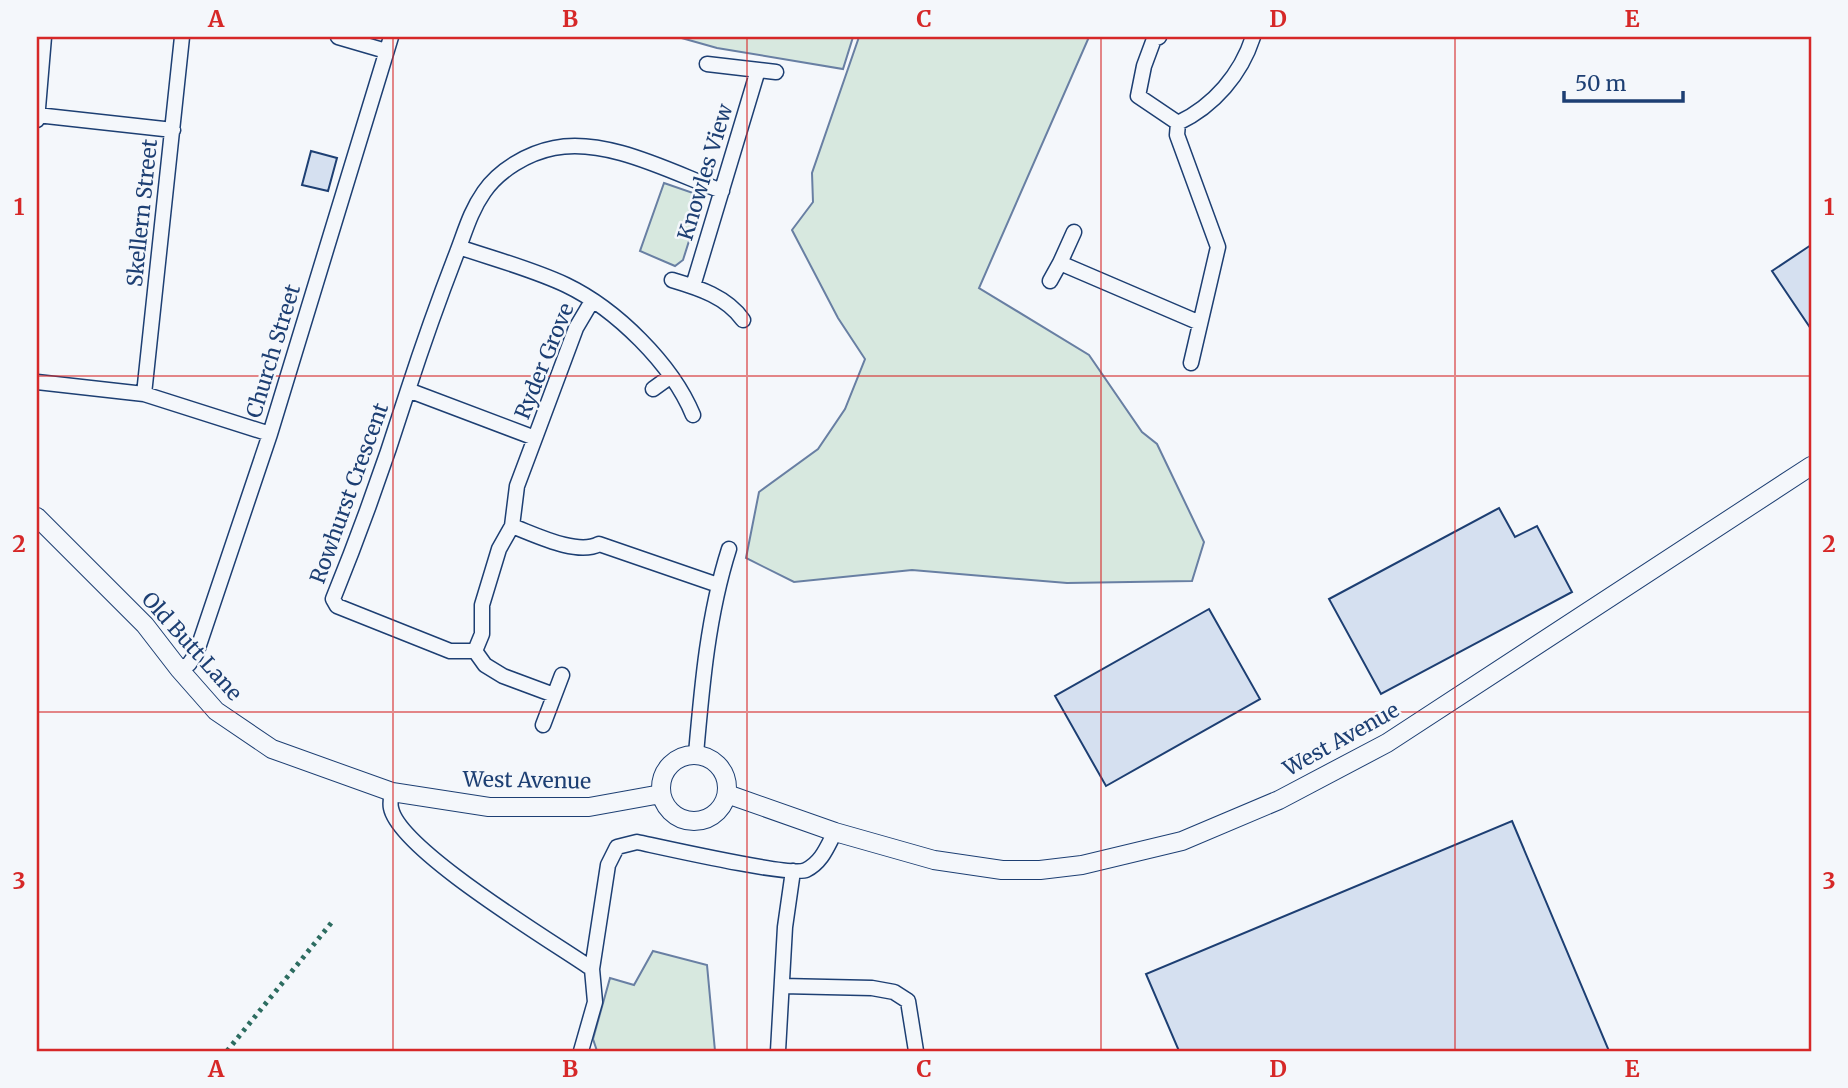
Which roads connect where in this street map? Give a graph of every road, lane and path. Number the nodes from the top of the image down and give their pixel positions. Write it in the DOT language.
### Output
graph roads {
  1 [pos="44,37"];
  2 [pos="182,37"];
  3 [pos="338,37"];
  4 [pos="1159,37"];
  5 [pos="1253,37"];
  6 [pos="389,44"];
  7 [pos="707,64"];
  8 [pos="758,70"];
  9 [pos="776,72"];
  10 [pos="37,118"];
  11 [pos="1178,123"];
  12 [pos="173,130"];
  13 [pos="722,191"];
  14 [pos="1074,232"];
  15 [pos="459,247"];
  16 [pos="1060,263"];
  17 [pos="672,280"];
  18 [pos="1050,281"];
  19 [pos="693,286"];
  20 [pos="592,301"];
  21 [pos="743,320"];
  22 [pos="1200,323"];
  23 [pos="1191,363"];
  24 [pos="671,376"];
  25 [pos="37,382"];
  26 [pos="653,389"];
  27 [pos="408,390"];
  28 [pos="144,394"];
  29 [pos="693,415"];
  30 [pos="270,434"];
  31 [pos="536,438"];
  32 [pos="1811,467"];
  33 [pos="37,517"];
  34 [pos="512,526"];
  35 [pos="729,549"];
  36 [pos="718,585"];
  37 [pos="475,651"];
  38 [pos="179,669"];
  39 [pos="562,675"];
  40 [pos="554,695"];
  41 [pos="543,725"];
  42 [pos="696,754"];
  43 [pos="392,792"];
  44 [pos="661,794"];
  45 [pos="727,794"];
  46 [pos="835,832"];
  47 [pos="793,871"];
  48 [pos="592,969"];
  49 [pos="782,986"];
  50 [pos="581,1051"];
  51 [pos="778,1051"];
  52 [pos="916,1051"];
  1 -- 10 [label="street"];
  2 -- 12 [label="street, Skellern Street"];
  3 -- 6 [label="street"];
  4 -- 11 [label="street"];
  5 -- 11 [label="street"];
  6 -- 30 [label="street, Church Street"];
  7 -- 8 [label="street"];
  8 -- 9 [label="street"];
  8 -- 13 [label="street, Knowles View"];
  10 -- 12 [label="street"];
  11 -- 22 [label="street"];
  12 -- 28 [label="street, Skellern Street"];
  13 -- 15 [label="street, Rowhurst Crescent"];
  13 -- 19 [label="street, Knowles View"];
  14 -- 16 [label="street"];
  15 -- 20 [label="street, Ryder Grove"];
  15 -- 27 [label="street, Rowhurst Crescent"];
  16 -- 18 [label="street"];
  16 -- 22 [label="street"];
  17 -- 19 [label="street"];
  19 -- 21 [label="street"];
  20 -- 24 [label="street, Ryder Grove"];
  20 -- 31 [label="street, Ryder Grove"];
  22 -- 23 [label="street"];
  24 -- 26 [label="street"];
  24 -- 29 [label="street, Ryder Grove"];
  25 -- 28 [label="street"];
  27 -- 31 [label="street, Rowhurst Crescent"];
  27 -- 37 [label="street, Rowhurst Crescent"];
  28 -- 30 [label="street"];
  30 -- 38 [label="street, Church Street"];
  31 -- 34 [label="street"];
  32 -- 46 [label="street, West Avenue"];
  33 -- 38 [label="street, Old Butt Lane"];
  34 -- 36 [label="street"];
  34 -- 37 [label="street"];
  35 -- 36 [label="street"];
  36 -- 42 [label="street"];
  37 -- 40 [label="street"];
  38 -- 43 [label="street, Old Butt Lane"];
  39 -- 40 [label="street"];
  40 -- 41 [label="street"];
  42 -- 44 [label="street"];
  42 -- 45 [label="street"];
  43 -- 44 [label="street, West Avenue"];
  43 -- 48 [label="street"];
  44 -- 45 [label="street"];
  45 -- 46 [label="street, West Avenue"];
  46 -- 47 [label="street"];
  47 -- 48 [label="street"];
  47 -- 49 [label="street"];
  48 -- 50 [label="street"];
  49 -- 51 [label="street"];
  49 -- 52 [label="street"];
}
